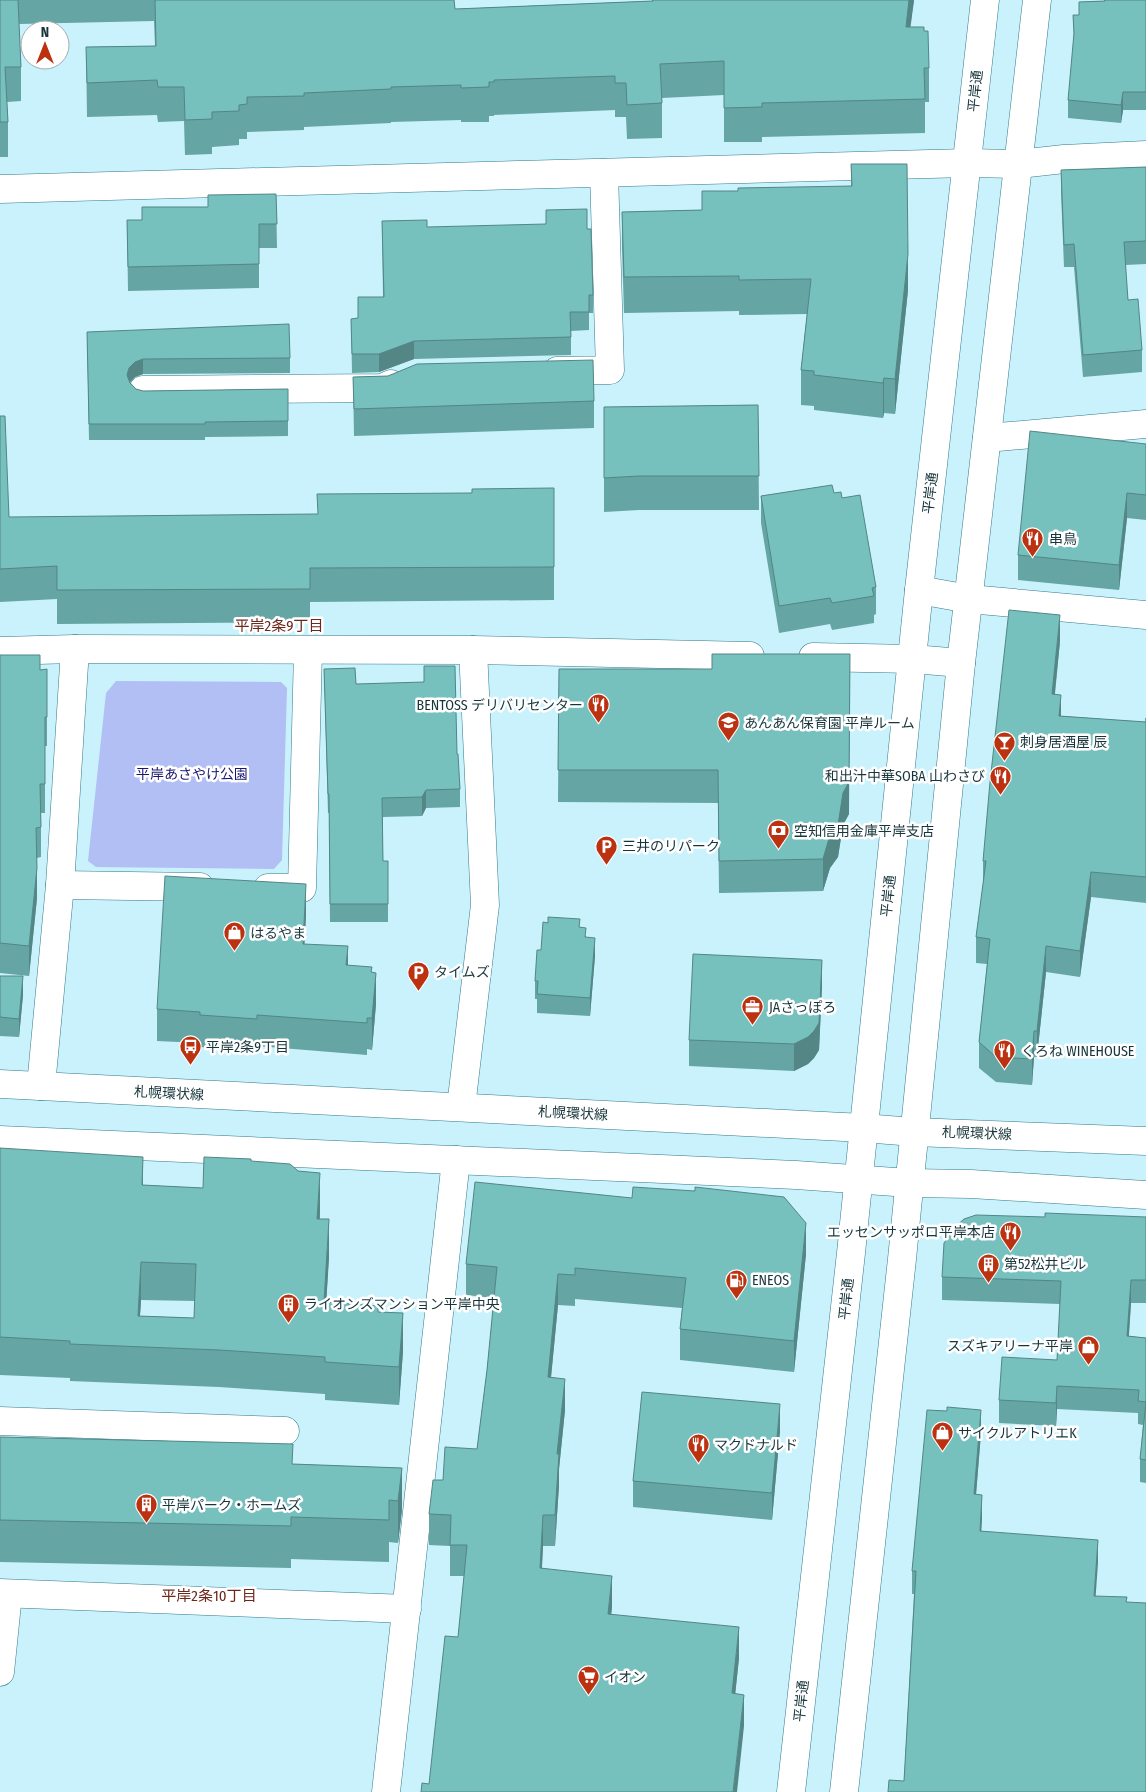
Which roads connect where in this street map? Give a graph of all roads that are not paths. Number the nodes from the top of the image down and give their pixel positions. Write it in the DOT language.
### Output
graph roads {
  1 [pos="985,0"];
  2 [pos="1037,0"];
  3 [pos="1146,155"];
  4 [pos="967,163"];
  5 [pos="1019,164"];
  6 [pos="604,173"];
  7 [pos="0,189"];
  8 [pos="532,372"];
  9 [pos="414,375"];
  10 [pos="143,390"];
  11 [pos="1146,424"];
  12 [pos="987,438"];
  13 [pos="919,590"];
  14 [pos="969,599"];
  15 [pos="1146,615"];
  16 [pos="75,649"];
  17 [pos="473,650"];
  18 [pos="0,651"];
  19 [pos="308,651"];
  20 [pos="913,659"];
  21 [pos="961,663"];
  22 [pos="60,885"];
  23 [pos="0,1084"];
  24 [pos="41,1086"];
  25 [pos="461,1107"];
  26 [pos="863,1128"];
  27 [pos="914,1132"];
  28 [pos="0,1140"];
  29 [pos="1146,1140"];
  30 [pos="456,1160"];
  31 [pos="858,1178"];
  32 [pos="910,1182"];
  33 [pos="1146,1195"];
  34 [pos="0,1420"];
  35 [pos="284,1431"];
  36 [pos="4,1593"];
  37 [pos="407,1608"];
  38 [pos="0,1672"];
  39 [pos="386,1792"];
  40 [pos="791,1792"];
  41 [pos="844,1792"];
  1 -- 4 [label="main road, 平岸通"];
  2 -- 5 [label="main road"];
  3 -- 5 [label="main road"];
  4 -- 5 [label="main road"];
  4 -- 6 [label="main road"];
  4 -- 13 [label="main road, 平岸通"];
  5 -- 12 [label="main road"];
  6 -- 7 [label="main road"];
  6 -- 8 [label="main road"];
  9 -- 10 [label="main road"];
  11 -- 12 [label="main road"];
  12 -- 14 [label="main road"];
  13 -- 14 [label="main road"];
  13 -- 20 [label="main road, 平岸通"];
  14 -- 15 [label="main road"];
  14 -- 21 [label="main road"];
  16 -- 18 [label="main road"];
  16 -- 19 [label="main road"];
  16 -- 22 [label="main road"];
  17 -- 19 [label="main road"];
  17 -- 20 [label="main road"];
  17 -- 25 [label="main road"];
  19 -- 22 [label="main road"];
  20 -- 21 [label="main road"];
  20 -- 26 [label="main road, 平岸通"];
  21 -- 27 [label="main road"];
  22 -- 24 [label="main road"];
  23 -- 24 [label="main road, 札幌環状線"];
  24 -- 25 [label="main road, 札幌環状線"];
  25 -- 26 [label="main road, 札幌環状線"];
  26 -- 27 [label="main road, 札幌環状線"];
  26 -- 31 [label="main road, 平岸通"];
  27 -- 29 [label="main road, 札幌環状線"];
  27 -- 32 [label="main road"];
  28 -- 30 [label="main road"];
  30 -- 31 [label="main road"];
  30 -- 37 [label="main road"];
  31 -- 32 [label="main road"];
  31 -- 40 [label="main road, 平岸通"];
  32 -- 33 [label="main road"];
  32 -- 41 [label="main road"];
  34 -- 35 [label="main road"];
  36 -- 37 [label="main road"];
  36 -- 38 [label="main road"];
  37 -- 39 [label="main road"];
}
